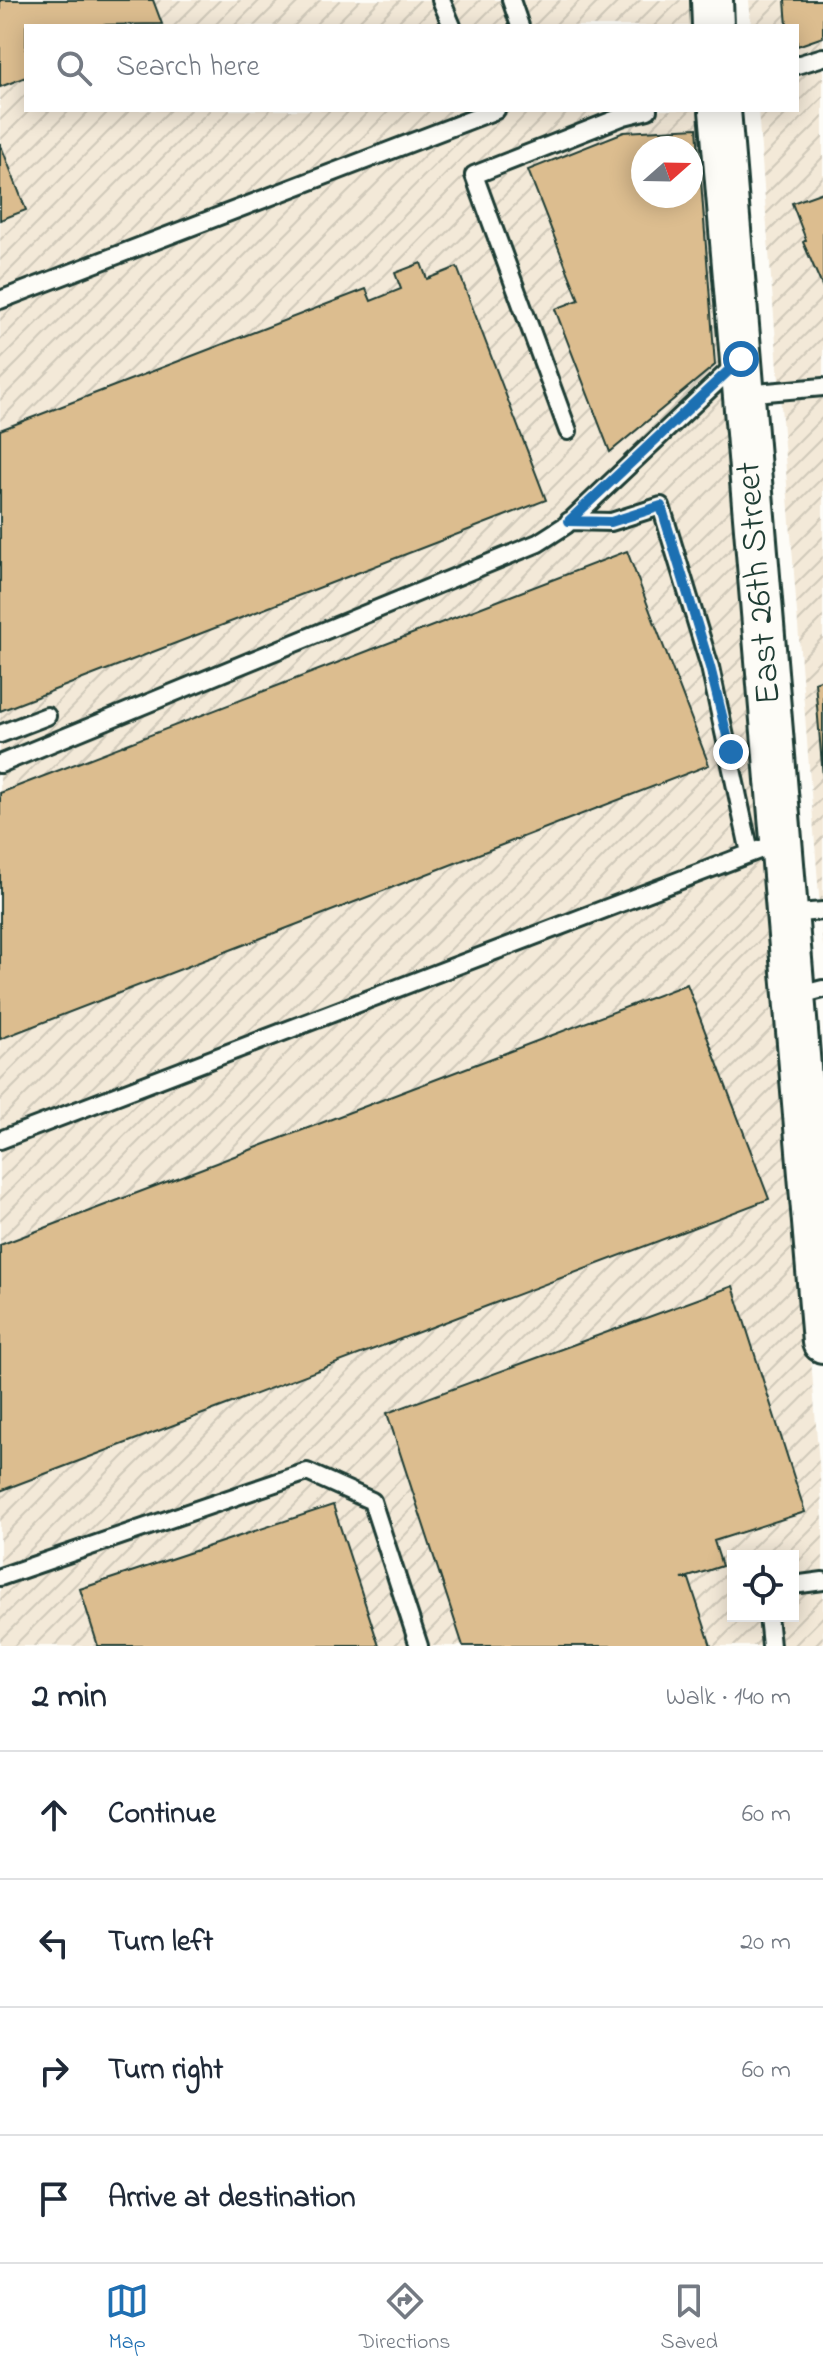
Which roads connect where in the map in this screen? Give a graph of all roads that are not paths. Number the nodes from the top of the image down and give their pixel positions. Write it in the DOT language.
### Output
graph roads {
  1 [pos="441,0"];
  2 [pos="511,0"];
  3 [pos="712,0"];
  4 [pos="451,24"];
  5 [pos="519,24"];
  6 [pos="713,24"];
  7 [pos="823,57"];
  8 [pos="799,64"];
  9 [pos="486,112"];
  10 [pos="640,112"];
  11 [pos="720,112"];
  12 [pos="0,300"];
  13 [pos="742,376"];
  14 [pos="823,387"];
  15 [pos="568,431"];
  16 [pos="569,521"];
  17 [pos="47,716"];
  18 [pos="0,734"];
  19 [pos="0,764"];
  20 [pos="766,847"];
  21 [pos="805,912"];
  22 [pos="808,992"];
  23 [pos="0,1140"];
  24 [pos="823,1342"];
  25 [pos="0,1577"];
  26 [pos="823,1581"];
  27 [pos="799,1584"];
  28 [pos="769,1622"];
  29 [pos="419,1646"];
  30 [pos="771,1646"];
  1 -- 4 [label="lane"];
  2 -- 5 [label="lane"];
  3 -- 6 [label="street"];
  7 -- 8 [label="lane"];
  9 -- 12 [label="lane"];
  10 -- 15 [label="lane"];
  11 -- 13 [label="street, East 26th Street"];
  13 -- 14 [label="lane"];
  13 -- 16 [label="lane"];
  13 -- 20 [label="street, East 26th Street"];
  16 -- 19 [label="lane"];
  16 -- 20 [label="lane"];
  17 -- 18 [label="lane"];
  20 -- 21 [label="street, East 26th Street"];
  20 -- 23 [label="lane"];
  21 -- 22 [label="street, East 26th Street"];
  22 -- 24 [label="street, East 26th Street"];
  25 -- 29 [label="lane"];
  26 -- 27 [label="lane"];
  28 -- 30 [label="lane"];
}
